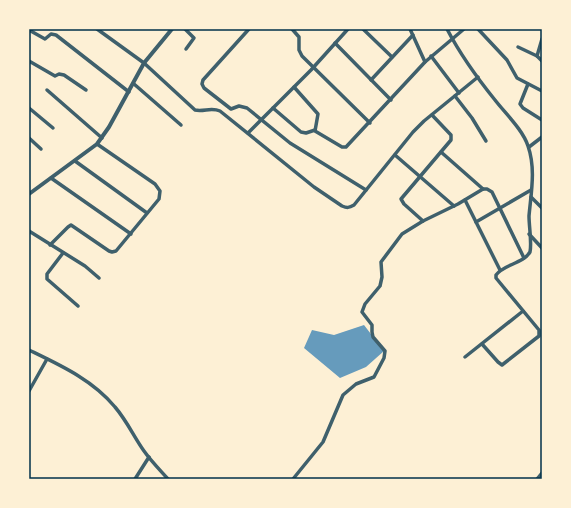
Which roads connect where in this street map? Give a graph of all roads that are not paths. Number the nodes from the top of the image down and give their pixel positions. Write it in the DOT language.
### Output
graph roads {
  1 [pos="97,29"];
  2 [pos="172,29"];
  3 [pos="184,29"];
  4 [pos="249,29"];
  5 [pos="292,29"];
  6 [pos="348,29"];
  7 [pos="363,29"];
  8 [pos="410,29"];
  9 [pos="447,29"];
  10 [pos="464,29"];
  11 [pos="478,29"];
  12 [pos="29,30"];
  13 [pos="413,35"];
  14 [pos="452,39"];
  15 [pos="542,39"];
  16 [pos="335,43"];
  17 [pos="518,47"];
  18 [pos="186,49"];
  19 [pos="431,56"];
  20 [pos="537,56"];
  21 [pos="392,57"];
  22 [pos="542,60"];
  23 [pos="29,61"];
  24 [pos="425,62"];
  25 [pos="144,63"];
  26 [pos="314,67"];
  27 [pos="478,77"];
  28 [pos="371,80"];
  29 [pos="134,84"];
  30 [pos="528,84"];
  31 [pos="294,87"];
  32 [pos="47,90"];
  33 [pos="86,90"];
  34 [pos="542,91"];
  35 [pos="129,92"];
  36 [pos="459,93"];
  37 [pos="454,96"];
  38 [pos="391,100"];
  39 [pos="29,108"];
  40 [pos="273,108"];
  41 [pos="432,114"];
  42 [pos="261,120"];
  43 [pos="542,120"];
  44 [pos="370,123"];
  45 [pos="181,125"];
  46 [pos="53,128"];
  47 [pos="315,130"];
  48 [pos="248,133"];
  49 [pos="542,137"];
  50 [pos="29,138"];
  51 [pos="102,138"];
  52 [pos="486,141"];
  53 [pos="97,144"];
  54 [pos="529,147"];
  55 [pos="41,149"];
  56 [pos="441,152"];
  57 [pos="395,155"];
  58 [pos="75,161"];
  59 [pos="420,176"];
  60 [pos="51,178"];
  61 [pos="483,189"];
  62 [pos="366,190"];
  63 [pos="531,190"];
  64 [pos="30,191"];
  65 [pos="531,197"];
  66 [pos="465,200"];
  67 [pos="454,206"];
  68 [pos="499,208"];
  69 [pos="542,208"];
  70 [pos="147,213"];
  71 [pos="423,221"];
  72 [pos="476,222"];
  73 [pos="29,231"];
  74 [pos="529,233"];
  75 [pos="131,234"];
  76 [pos="50,245"];
  77 [pos="542,248"];
  78 [pos="63,253"];
  79 [pos="524,258"];
  80 [pos="500,270"];
  81 [pos="99,278"];
  82 [pos="78,306"];
  83 [pos="523,311"];
  84 [pos="482,344"];
  85 [pos="29,350"];
  86 [pos="465,357"];
  87 [pos="47,359"];
  88 [pos="29,391"];
  89 [pos="149,458"];
  90 [pos="542,473"];
  91 [pos="135,479"];
  92 [pos="168,479"];
  93 [pos="293,479"];
  94 [pos="537,479"];
  1 -- 25 [label="street"];
  2 -- 25 [label="street"];
  3 -- 18 [label="street"];
  4 -- 42 [label="street"];
  5 -- 26 [label="street"];
  6 -- 16 [label="street"];
  7 -- 21 [label="street"];
  8 -- 13 [label="street"];
  9 -- 14 [label="street"];
  10 -- 14 [label="street"];
  11 -- 30 [label="street"];
  12 -- 35 [label="street"];
  13 -- 21 [label="street"];
  13 -- 24 [label="street"];
  14 -- 19 [label="street"];
  14 -- 27 [label="street"];
  15 -- 20 [label="street"];
  16 -- 26 [label="street"];
  16 -- 28 [label="street"];
  17 -- 20 [label="street"];
  19 -- 24 [label="street"];
  19 -- 36 [label="street"];
  20 -- 22 [label="street"];
  21 -- 28 [label="street"];
  23 -- 33 [label="street"];
  24 -- 38 [label="street"];
  25 -- 29 [label="street"];
  25 -- 48 [label="street"];
  26 -- 31 [label="street"];
  26 -- 44 [label="street"];
  27 -- 36 [label="street"];
  27 -- 54 [label="street"];
  28 -- 38 [label="street"];
  29 -- 35 [label="street"];
  29 -- 45 [label="street"];
  30 -- 34 [label="street"];
  30 -- 43 [label="street"];
  31 -- 40 [label="street"];
  31 -- 47 [label="street"];
  32 -- 51 [label="street"];
  35 -- 51 [label="street"];
  36 -- 37 [label="street"];
  37 -- 41 [label="street"];
  37 -- 52 [label="street"];
  38 -- 44 [label="street"];
  39 -- 46 [label="street"];
  40 -- 42 [label="street"];
  40 -- 47 [label="street"];
  41 -- 56 [label="street"];
  41 -- 57 [label="street"];
  42 -- 48 [label="street"];
  42 -- 62 [label="street"];
  44 -- 47 [label="street"];
  48 -- 62 [label="street"];
  49 -- 54 [label="street"];
  50 -- 55 [label="street"];
  51 -- 53 [label="street"];
  53 -- 58 [label="street"];
  53 -- 70 [label="street"];
  54 -- 63 [label="street"];
  56 -- 59 [label="street"];
  56 -- 61 [label="street"];
  57 -- 59 [label="street"];
  57 -- 62 [label="street"];
  58 -- 60 [label="street"];
  58 -- 70 [label="street"];
  59 -- 67 [label="street"];
  59 -- 71 [label="street"];
  60 -- 64 [label="street"];
  60 -- 75 [label="street"];
  61 -- 66 [label="street"];
  61 -- 68 [label="street"];
  63 -- 65 [label="street"];
  63 -- 68 [label="street"];
  65 -- 69 [label="street"];
  65 -- 74 [label="street"];
  66 -- 67 [label="street"];
  66 -- 72 [label="street"];
  67 -- 71 [label="street"];
  68 -- 72 [label="street"];
  68 -- 79 [label="street"];
  70 -- 75 [label="street"];
  71 -- 93 [label="street"];
  72 -- 80 [label="street"];
  73 -- 76 [label="street"];
  74 -- 77 [label="street"];
  74 -- 79 [label="street"];
  75 -- 76 [label="street"];
  76 -- 78 [label="street"];
  78 -- 81 [label="street"];
  78 -- 82 [label="street"];
  79 -- 80 [label="street"];
  80 -- 83 [label="street"];
  83 -- 84 [label="street"];
  83 -- 84 [label="street"];
  84 -- 86 [label="street"];
  85 -- 87 [label="street"];
  87 -- 88 [label="street"];
  87 -- 89 [label="street"];
  89 -- 91 [label="street"];
  89 -- 92 [label="street"];
  90 -- 94 [label="street"];
}
